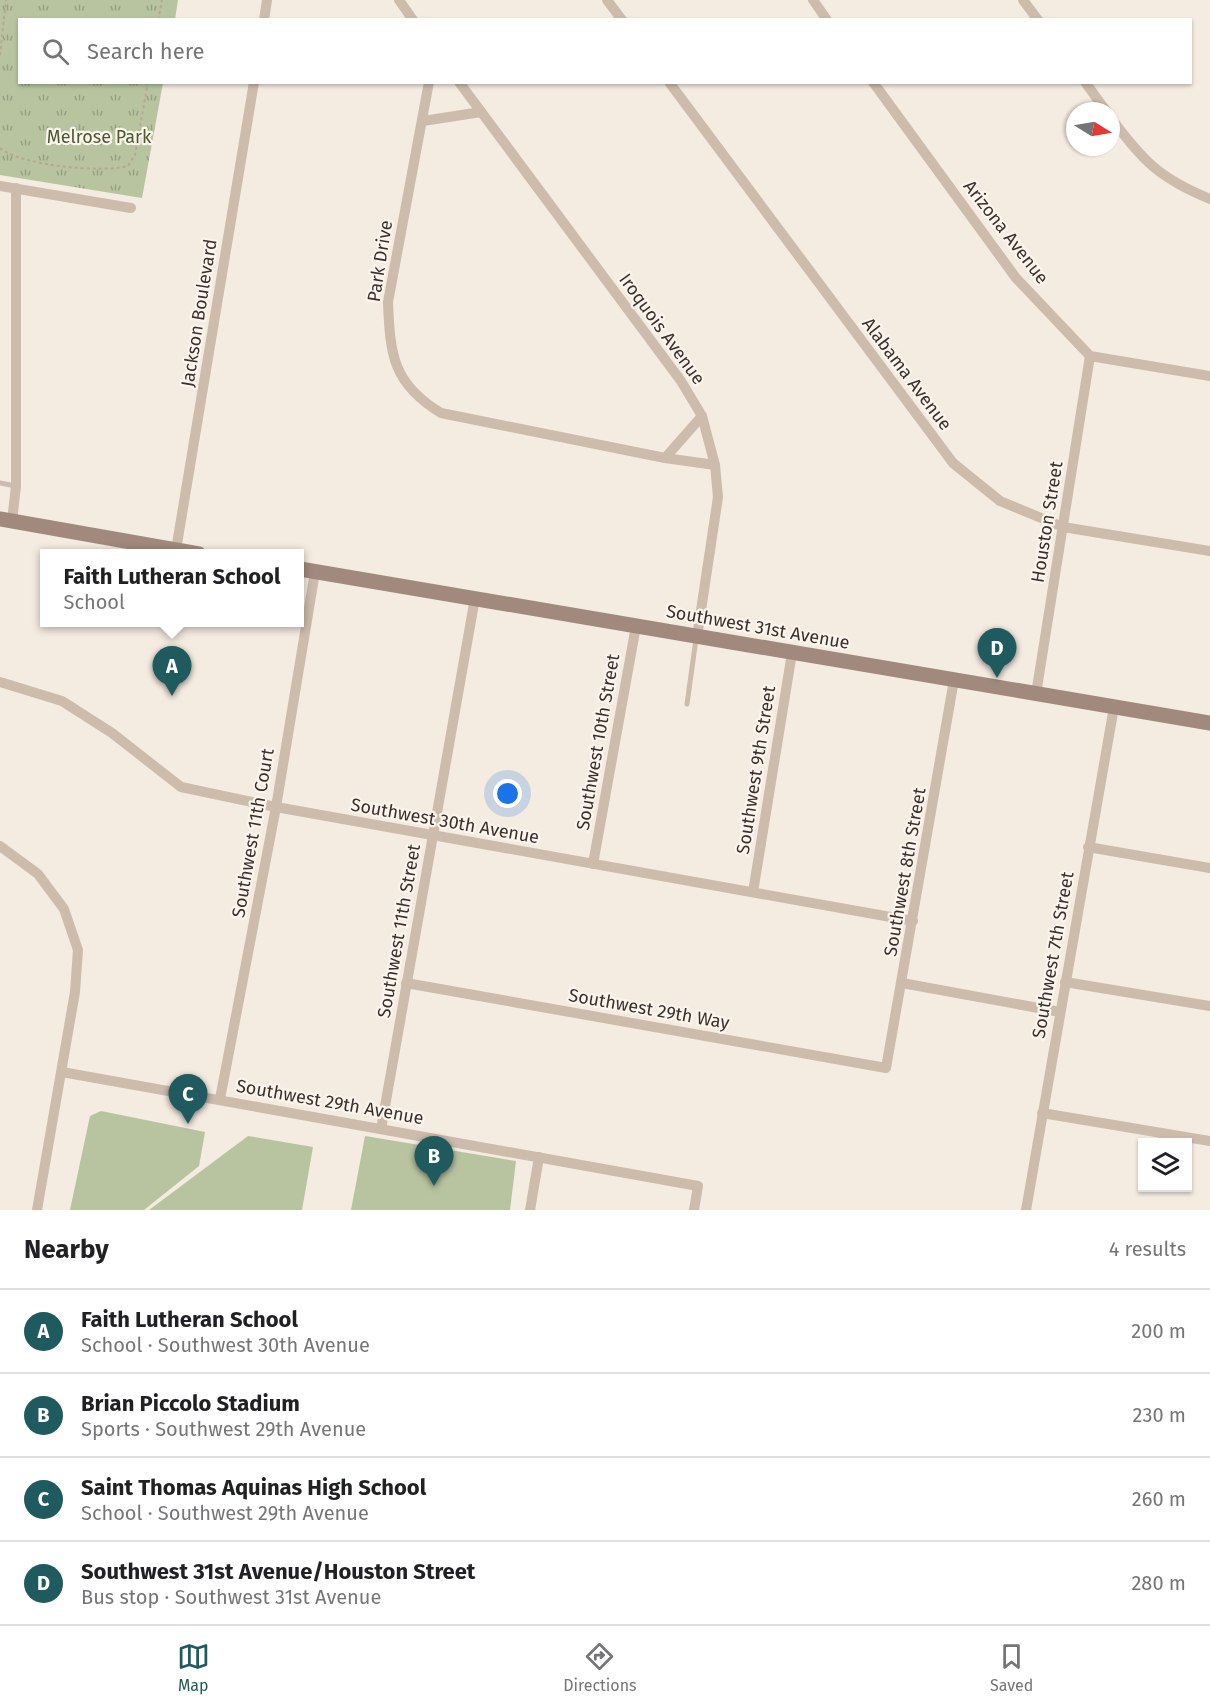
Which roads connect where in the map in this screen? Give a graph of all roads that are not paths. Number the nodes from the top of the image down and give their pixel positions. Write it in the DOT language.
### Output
graph roads {
  1 [pos="267,0"];
  2 [pos="399,0"];
  3 [pos="607,0"];
  4 [pos="813,0"];
  5 [pos="1023,0"];
  6 [pos="264,18"];
  7 [pos="411,18"];
  8 [pos="620,18"];
  9 [pos="826,18"];
  10 [pos="1036,18"];
  11 [pos="254,84"];
  12 [pos="429,84"];
  13 [pos="461,84"];
  14 [pos="670,84"];
  15 [pos="874,84"];
  16 [pos="1086,84"];
  17 [pos="1099,102"];
  18 [pos="482,112"];
  19 [pos="423,121"];
  20 [pos="1120,130"];
  21 [pos="0,186"];
  22 [pos="16,188"];
  23 [pos="1210,199"];
  24 [pos="131,208"];
  25 [pos="1090,356"];
  26 [pos="1210,376"];
  27 [pos="702,416"];
  28 [pos="665,458"];
  29 [pos="715,465"];
  30 [pos="0,483"];
  31 [pos="16,486"];
  32 [pos="6,520"];
  33 [pos="1063,527"];
  34 [pos="170,549"];
  35 [pos="176,549"];
  36 [pos="1210,551"];
  37 [pos="307,570"];
  38 [pos="304,593"];
  39 [pos="475,598"];
  40 [pos="636,626"];
  41 [pos="300,627"];
  42 [pos="696,637"];
  43 [pos="792,653"];
  44 [pos="954,680"];
  45 [pos="0,681"];
  46 [pos="1036,693"];
  47 [pos="687,704"];
  48 [pos="1114,707"];
  49 [pos="1210,723"];
  50 [pos="276,807"];
  51 [pos="433,836"];
  52 [pos="0,846"];
  53 [pos="1088,847"];
  54 [pos="593,864"];
  55 [pos="1210,868"];
  56 [pos="753,892"];
  57 [pos="913,921"];
  58 [pos="1065,982"];
  59 [pos="406,983"];
  60 [pos="902,983"];
  61 [pos="1210,1006"];
  62 [pos="1060,1012"];
  63 [pos="886,1068"];
  64 [pos="62,1072"];
  65 [pos="220,1099"];
  66 [pos="1042,1113"];
  67 [pos="381,1129"];
  68 [pos="1210,1141"];
  69 [pos="539,1157"];
  70 [pos="37,1210"];
  71 [pos="530,1210"];
  72 [pos="694,1210"];
  73 [pos="1026,1210"];
  1 -- 6 [label="street"];
  2 -- 7 [label="street"];
  3 -- 8 [label="street"];
  4 -- 9 [label="street"];
  5 -- 10 [label="street"];
  11 -- 35 [label="street, Jackson Boulevard"];
  12 -- 19 [label="street, Park Drive"];
  13 -- 18 [label="street, Iroquois Avenue"];
  14 -- 33 [label="street, Alabama Avenue"];
  15 -- 25 [label="street, Arizona Avenue"];
  16 -- 17 [label="street"];
  18 -- 19 [label="street"];
  18 -- 27 [label="street, Iroquois Avenue"];
  19 -- 28 [label="street, Park Drive"];
  20 -- 23 [label="street"];
  21 -- 22 [label="street"];
  22 -- 24 [label="street"];
  22 -- 31 [label="street"];
  25 -- 26 [label="street"];
  25 -- 33 [label="street, Houston Street"];
  27 -- 28 [label="street"];
  27 -- 29 [label="street, Iroquois Avenue"];
  28 -- 29 [label="street, Park Drive"];
  29 -- 42 [label="street, Iroquois Avenue"];
  30 -- 31 [label="lane"];
  31 -- 32 [label="street"];
  32 -- 34 [label="main road"];
  33 -- 36 [label="street, Alabama Avenue"];
  33 -- 46 [label="street, Houston Street"];
  37 -- 38 [label="street, Southwest 11th Court"];
  37 -- 39 [label="main road, Southwest 31st Avenue"];
  39 -- 40 [label="main road, Southwest 31st Avenue"];
  39 -- 51 [label="street, Southwest 11th Street"];
  40 -- 42 [label="main road, Southwest 31st Avenue"];
  40 -- 54 [label="street, Southwest 10th Street"];
  41 -- 50 [label="street, Southwest 11th Court"];
  42 -- 43 [label="main road, Southwest 31st Avenue"];
  42 -- 47 [label="lane"];
  43 -- 44 [label="main road, Southwest 31st Avenue"];
  43 -- 56 [label="street, Southwest 9th Street"];
  44 -- 46 [label="main road, Southwest 31st Avenue"];
  44 -- 57 [label="street, Southwest 8th Street"];
  45 -- 50 [label="street, Southwest 30th Avenue"];
  46 -- 48 [label="main road, Southwest 31st Avenue"];
  48 -- 49 [label="main road, Southwest 31st Avenue"];
  48 -- 53 [label="street, Southwest 7th Street"];
  50 -- 51 [label="street, Southwest 30th Avenue"];
  50 -- 65 [label="street, Southwest 11th Court"];
  51 -- 54 [label="street, Southwest 30th Avenue"];
  51 -- 59 [label="street, Southwest 11th Street"];
  52 -- 64 [label="street"];
  53 -- 55 [label="street"];
  53 -- 58 [label="street, Southwest 7th Street"];
  54 -- 56 [label="street, Southwest 30th Avenue"];
  56 -- 57 [label="street, Southwest 30th Avenue"];
  57 -- 60 [label="street, Southwest 8th Street"];
  58 -- 61 [label="street"];
  58 -- 62 [label="street, Southwest 7th Street"];
  59 -- 63 [label="street, Southwest 29th Way"];
  59 -- 67 [label="street, Southwest 11th Street"];
  60 -- 62 [label="street"];
  60 -- 63 [label="street, Southwest 8th Street"];
  62 -- 66 [label="street, Southwest 7th Street"];
  64 -- 65 [label="street, Southwest 29th Avenue"];
  64 -- 70 [label="street"];
  65 -- 67 [label="street, Southwest 29th Avenue"];
  66 -- 68 [label="street"];
  66 -- 73 [label="street, Southwest 7th Street"];
  67 -- 69 [label="street, Southwest 29th Avenue"];
  69 -- 71 [label="street"];
  69 -- 72 [label="street, Southwest 29th Avenue"];
}
